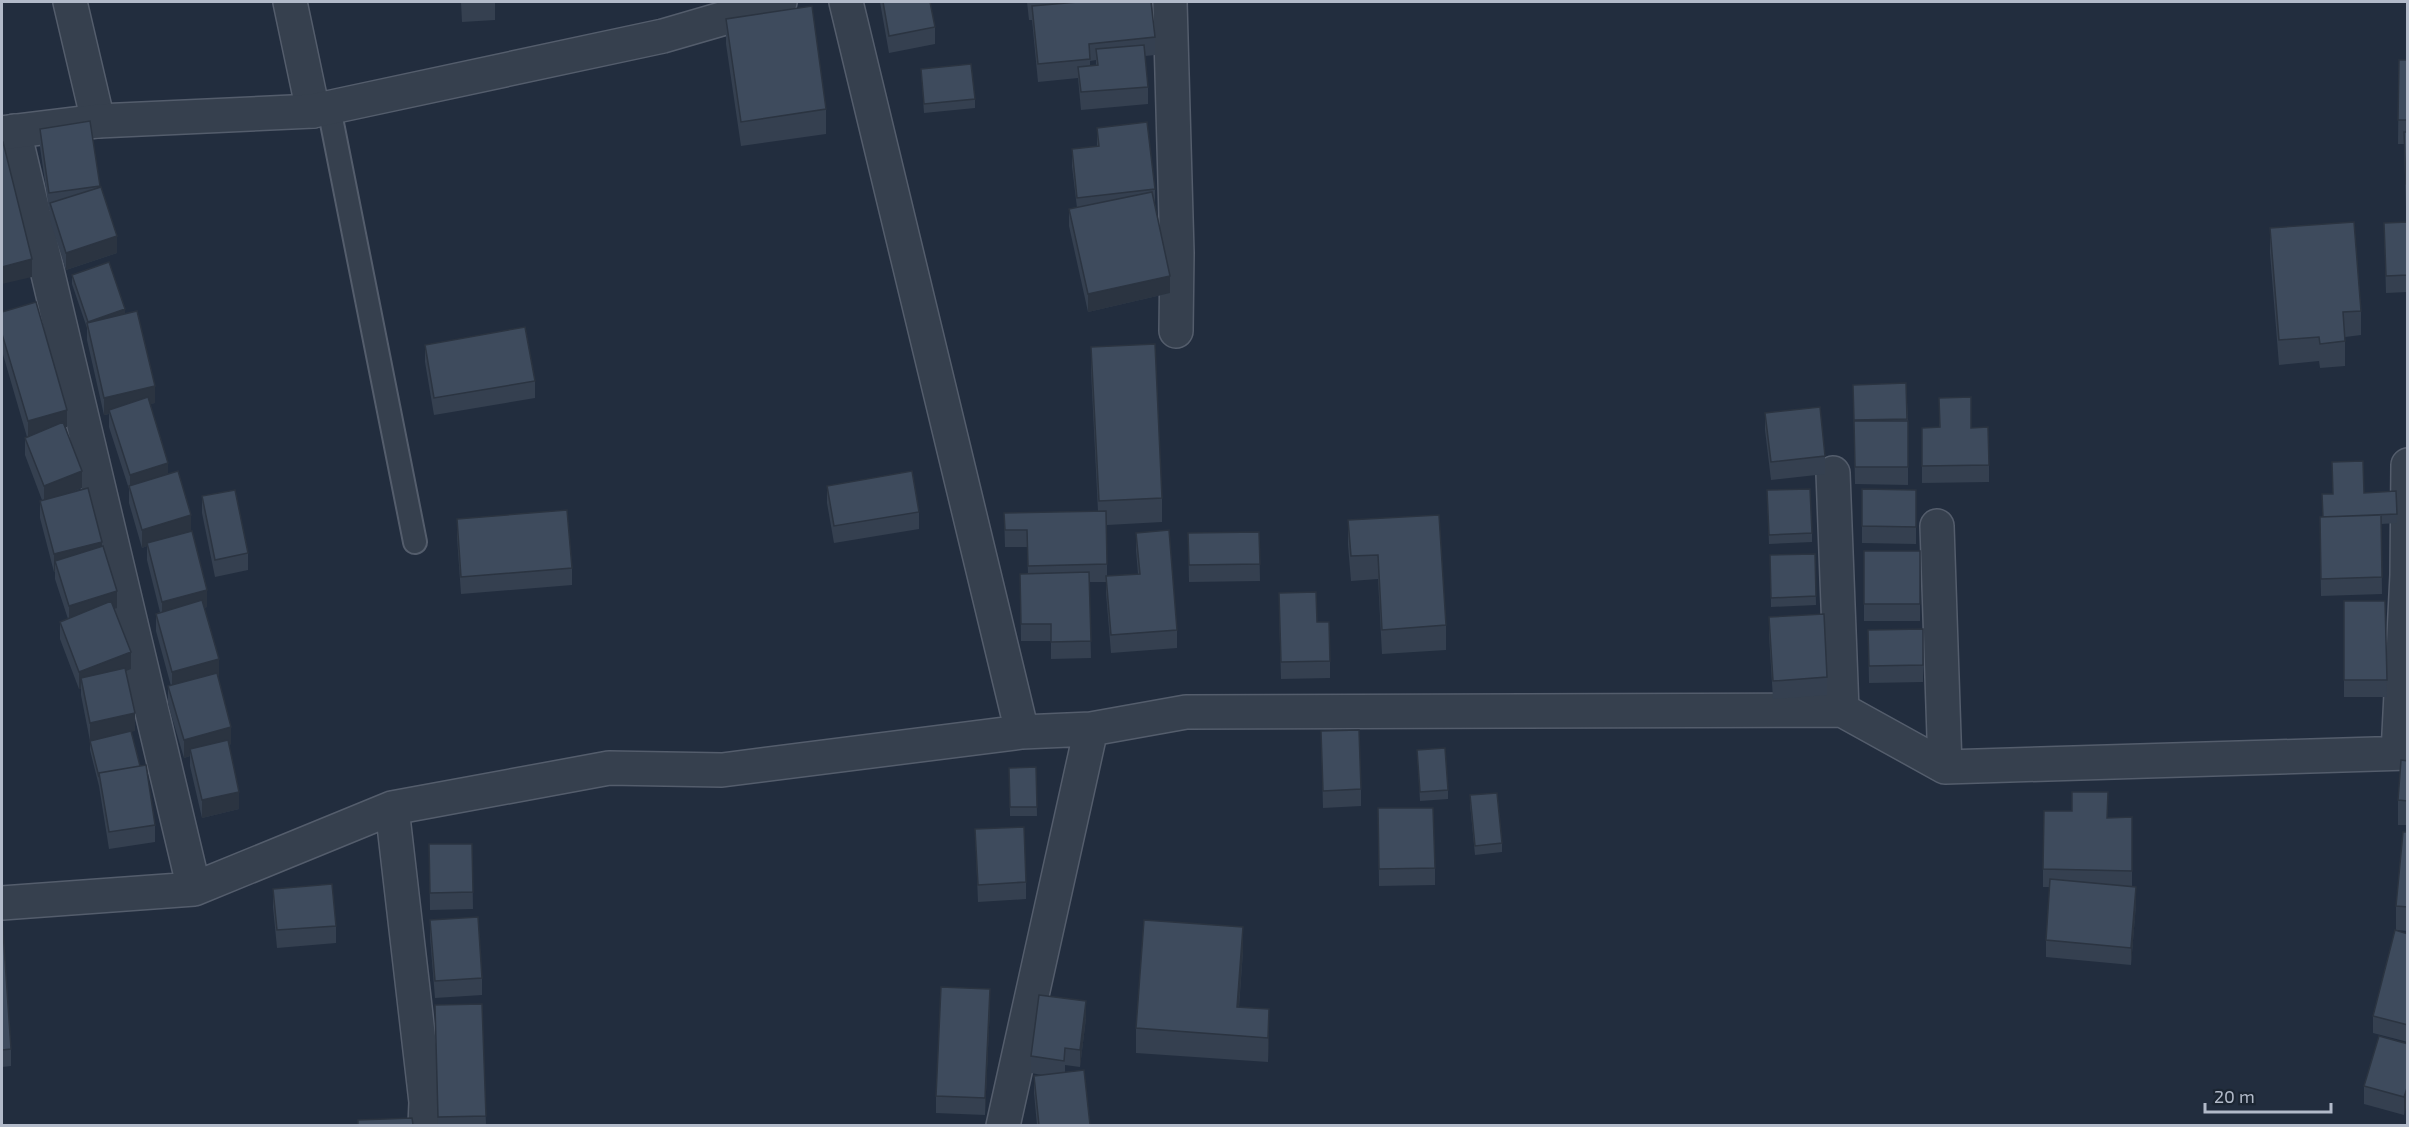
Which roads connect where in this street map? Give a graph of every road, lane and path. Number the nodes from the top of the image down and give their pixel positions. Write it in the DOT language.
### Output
graph roads {
  1 [pos="70,2"];
  2 [pos="290,2"];
  3 [pos="780,2"];
  4 [pos="846,2"];
  5 [pos="1170,2"];
  6 [pos="321,110"];
  7 [pos="98,121"];
  8 [pos="8,132"];
  9 [pos="1176,331"];
  10 [pos="2408,465"];
  11 [pos="1833,472"];
  12 [pos="1937,526"];
  13 [pos="415,542"];
  14 [pos="1842,710"];
  15 [pos="1091,729"];
  16 [pos="1022,732"];
  17 [pos="2403,753"];
  18 [pos="1945,766"];
  19 [pos="392,807"];
  20 [pos="194,889"];
  21 [pos="2,903"];
  22 [pos="425,1125"];
  23 [pos="1003,1125"];
  1 -- 7 [label="street"];
  2 -- 6 [label="street"];
  3 -- 6 [label="street"];
  4 -- 16 [label="street"];
  5 -- 9 [label="street"];
  6 -- 7 [label="street"];
  6 -- 13 [label="lane"];
  7 -- 8 [label="street"];
  8 -- 20 [label="street"];
  10 -- 17 [label="street"];
  11 -- 14 [label="street"];
  12 -- 18 [label="street"];
  14 -- 15 [label="street"];
  14 -- 18 [label="street"];
  15 -- 16 [label="street"];
  15 -- 23 [label="street"];
  16 -- 19 [label="street"];
  17 -- 18 [label="street"];
  19 -- 20 [label="street"];
  19 -- 22 [label="street"];
  20 -- 21 [label="street"];
}
